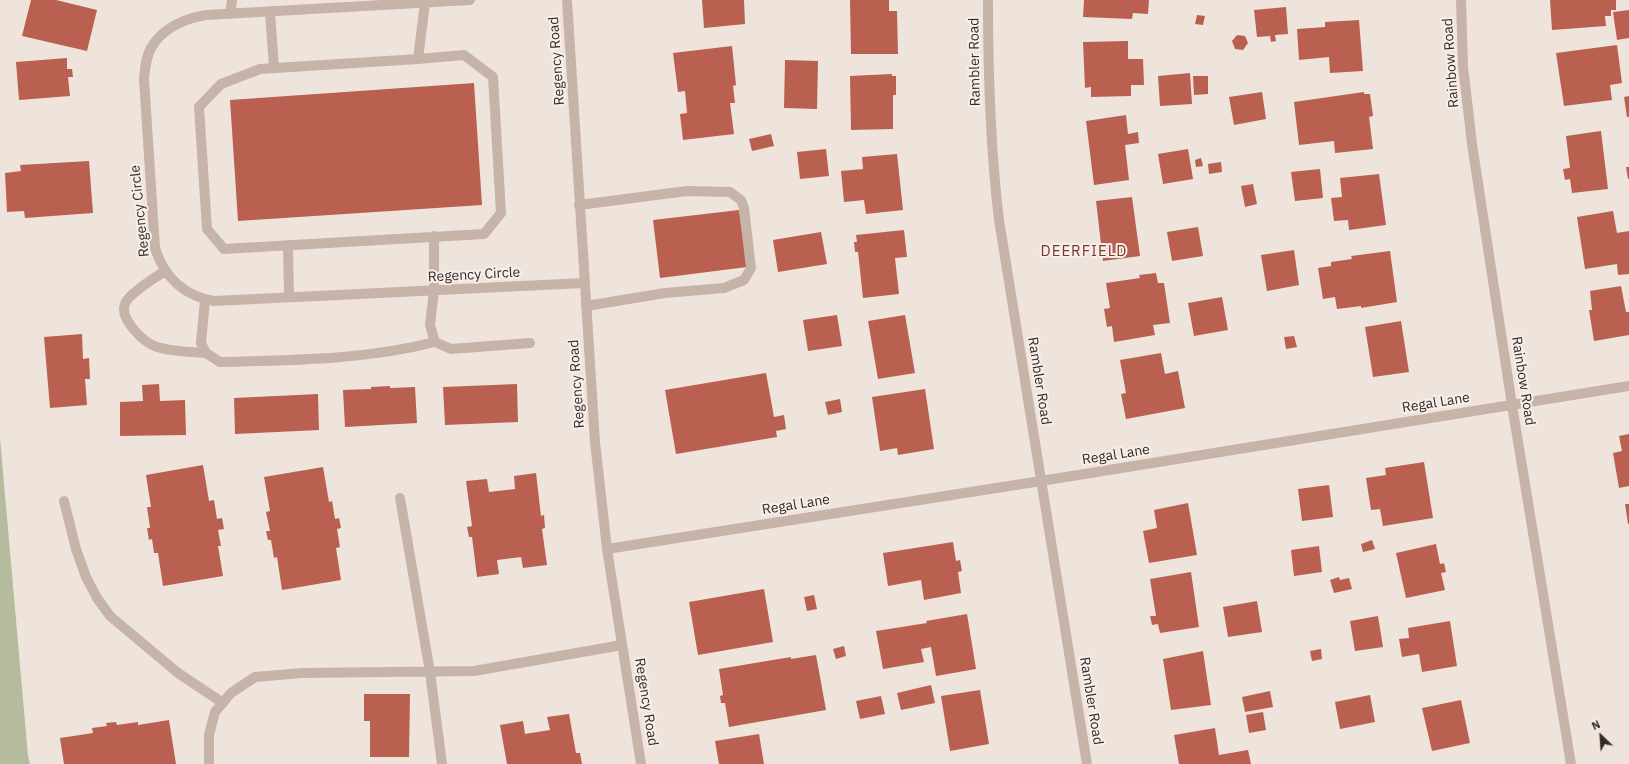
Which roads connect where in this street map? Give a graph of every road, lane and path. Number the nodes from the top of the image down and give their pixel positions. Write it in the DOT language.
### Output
graph roads {
  1 [pos="232,0"];
  2 [pos="456,0"];
  3 [pos="470,0"];
  4 [pos="567,0"];
  5 [pos="988,0"];
  6 [pos="1461,0"];
  7 [pos="425,3"];
  8 [pos="270,12"];
  9 [pos="230,14"];
  10 [pos="418,59"];
  11 [pos="274,68"];
  12 [pos="579,205"];
  13 [pos="434,236"];
  14 [pos="288,245"];
  15 [pos="165,271"];
  16 [pos="584,283"];
  17 [pos="434,290"];
  18 [pos="288,297"];
  19 [pos="205,300"];
  20 [pos="586,306"];
  21 [pos="435,342"];
  22 [pos="530,343"];
  23 [pos="206,353"];
  24 [pos="1629,386"];
  25 [pos="1512,405"];
  26 [pos="1041,481"];
  27 [pos="400,498"];
  28 [pos="64,501"];
  29 [pos="607,549"];
  30 [pos="622,645"];
  31 [pos="430,672"];
  32 [pos="223,703"];
  33 [pos="209,764"];
  34 [pos="442,764"];
  35 [pos="641,764"];
  36 [pos="1087,764"];
  37 [pos="1572,764"];
  1 -- 9 [label="street"];
  2 -- 3 [label="street, Regency Circle"];
  2 -- 7 [label="street, Regency Circle"];
  4 -- 12 [label="street, Regency Road"];
  5 -- 26 [label="street, Rambler Road"];
  6 -- 25 [label="street, Rainbow Road"];
  7 -- 8 [label="street, Regency Circle"];
  7 -- 10 [label="street"];
  8 -- 9 [label="street, Regency Circle"];
  8 -- 11 [label="street"];
  9 -- 15 [label="street, Regency Circle"];
  10 -- 11 [label="street"];
  10 -- 13 [label="street"];
  11 -- 14 [label="street"];
  12 -- 16 [label="street, Regency Road"];
  12 -- 20 [label="street"];
  13 -- 14 [label="street"];
  13 -- 17 [label="street"];
  14 -- 18 [label="street"];
  15 -- 19 [label="street, Regency Circle"];
  15 -- 23 [label="street"];
  16 -- 17 [label="street, Regency Circle"];
  16 -- 20 [label="street, Regency Road"];
  17 -- 18 [label="street, Regency Circle"];
  17 -- 21 [label="street"];
  18 -- 19 [label="street, Regency Circle"];
  19 -- 23 [label="street"];
  20 -- 29 [label="street, Regency Road"];
  21 -- 22 [label="street"];
  21 -- 23 [label="street"];
  24 -- 25 [label="street, Regal Lane"];
  25 -- 26 [label="street, Regal Lane"];
  25 -- 37 [label="street, Rainbow Road"];
  26 -- 29 [label="street, Regal Lane"];
  26 -- 36 [label="street, Rambler Road"];
  27 -- 31 [label="street"];
  28 -- 32 [label="street"];
  29 -- 30 [label="street, Regency Road"];
  30 -- 31 [label="street"];
  30 -- 35 [label="street, Regency Road"];
  31 -- 32 [label="street"];
  31 -- 34 [label="street"];
  32 -- 33 [label="street"];
}
